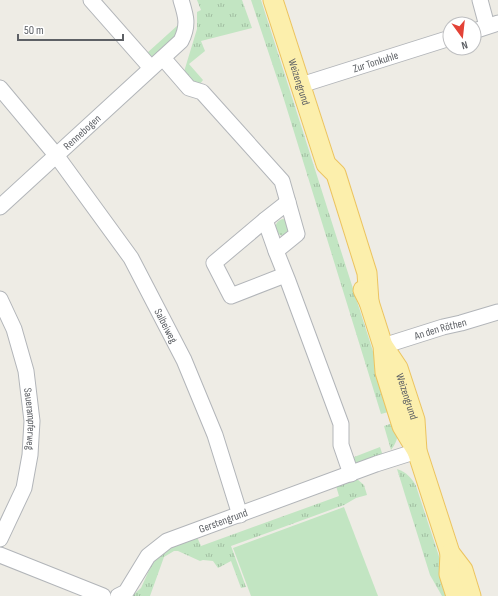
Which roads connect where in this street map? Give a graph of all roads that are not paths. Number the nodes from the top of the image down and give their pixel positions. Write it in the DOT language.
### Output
graph roads {
  1 [pos="92,0"];
  2 [pos="181,0"];
  3 [pos="273,0"];
  4 [pos="480,0"];
  5 [pos="486,27"];
  6 [pos="442,41"];
  7 [pos="163,58"];
  8 [pos="151,68"];
  9 [pos="301,85"];
  10 [pos="0,88"];
  11 [pos="56,155"];
  12 [pos="288,202"];
  13 [pos="0,207"];
  14 [pos="265,220"];
  15 [pos="276,251"];
  16 [pos="285,275"];
  17 [pos="0,299"];
  18 [pos="498,312"];
  19 [pos="383,346"];
  20 [pos="417,451"];
  21 [pos="351,474"];
  22 [pos="240,515"];
  23 [pos="0,539"];
  24 [pos="450,553"];
  25 [pos="0,555"];
  26 [pos="103,596"];
  27 [pos="118,596"];
  28 [pos="456,596"];
  29 [pos="471,596"];
  1 -- 8 [label="street"];
  2 -- 7 [label="street, Rennebogen"];
  3 -- 9 [label="main road, Weizengrund"];
  4 -- 5 [label="street"];
  6 -- 9 [label="street, Zur Tonkuhle"];
  7 -- 8 [label="street, Rennebogen"];
  7 -- 12 [label="street"];
  8 -- 11 [label="street, Rennebogen"];
  9 -- 19 [label="main road, Weizengrund"];
  10 -- 11 [label="street, Salbeiweg"];
  11 -- 13 [label="street, Rennebogen"];
  11 -- 22 [label="street, Salbeiweg"];
  12 -- 14 [label="street"];
  12 -- 15 [label="street"];
  14 -- 15 [label="street"];
  14 -- 16 [label="street"];
  15 -- 16 [label="street"];
  16 -- 21 [label="street"];
  17 -- 23 [label="street, Sauerampferweg"];
  18 -- 19 [label="street, An den Röthen"];
  19 -- 20 [label="main road, Weizengrund"];
  20 -- 21 [label="street, Gerstengrund"];
  20 -- 24 [label="main road, Weizengrund"];
  21 -- 22 [label="street, Gerstengrund"];
  22 -- 27 [label="street, Gerstengrund"];
  24 -- 28 [label="main road, Weizengrund"];
  24 -- 29 [label="main road, Weizengrund"];
  25 -- 26 [label="street"];
}
